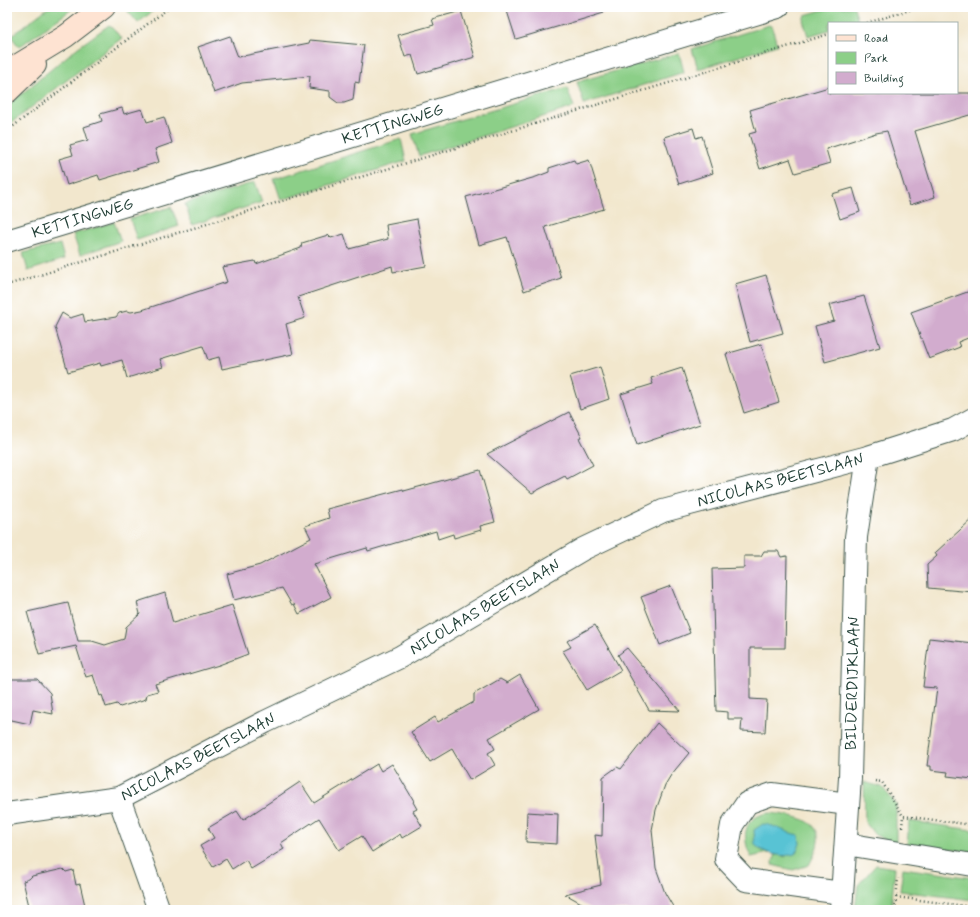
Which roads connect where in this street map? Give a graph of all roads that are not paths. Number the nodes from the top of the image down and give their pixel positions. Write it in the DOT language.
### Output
graph roads {
  1 [pos="104,7"];
  2 [pos="778,7"];
  3 [pos="66,36"];
  4 [pos="7,72"];
  5 [pos="7,92"];
  6 [pos="7,240"];
  7 [pos="973,419"];
  8 [pos="868,457"];
  9 [pos="119,798"];
  10 [pos="848,804"];
  11 [pos="7,814"];
  12 [pos="846,844"];
  13 [pos="973,865"];
  14 [pos="842,901"];
  15 [pos="159,910"];
  1 -- 3 [label="main road"];
  2 -- 6 [label="street, KETTINGWEG"];
  3 -- 4 [label="main road"];
  3 -- 5 [label="main road"];
  7 -- 8 [label="street, NICOLAAS BEETSLAAN"];
  8 -- 9 [label="street, NICOLAAS BEETSLAAN"];
  8 -- 10 [label="street, BILDERDIJKLAAN"];
  9 -- 11 [label="street, NICOLAAS BEETSLAAN"];
  9 -- 15 [label="street"];
  10 -- 12 [label="street, BILDERDIJKLAAN"];
  10 -- 14 [label="street"];
  12 -- 13 [label="street"];
  12 -- 14 [label="street, BILDERDIJKLAAN"];
}
